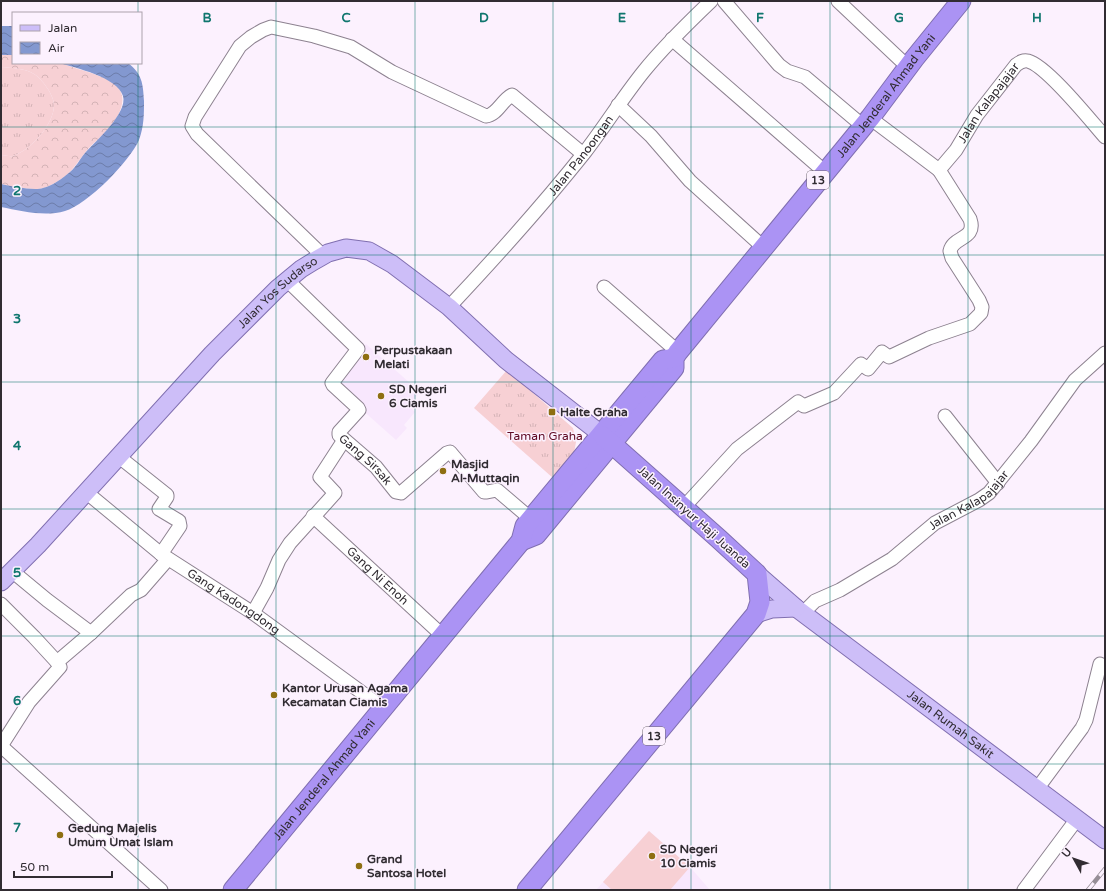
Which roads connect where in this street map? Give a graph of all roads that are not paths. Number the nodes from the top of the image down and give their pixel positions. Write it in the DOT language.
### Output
graph roads {
  1 [pos="711,1"];
  2 [pos="724,1"];
  3 [pos="838,1"];
  4 [pos="961,1"];
  5 [pos="672,39"];
  6 [pos="908,67"];
  7 [pos="618,105"];
  8 [pos="867,122"];
  9 [pos="1105,137"];
  10 [pos="583,154"];
  11 [pos="940,170"];
  12 [pos="825,172"];
  13 [pos="763,247"];
  14 [pos="322,256"];
  15 [pos="287,280"];
  16 [pos="604,287"];
  17 [pos="449,307"];
  18 [pos="1105,354"];
  19 [pos="676,355"];
  20 [pos="945,416"];
  21 [pos="606,439"];
  22 [pos="344,440"];
  23 [pos="118,456"];
  24 [pos="998,483"];
  25 [pos="86,492"];
  26 [pos="684,508"];
  27 [pos="313,516"];
  28 [pos="531,519"];
  29 [pos="521,541"];
  30 [pos="165,557"];
  31 [pos="757,574"];
  32 [pos="6,577"];
  33 [pos="1,604"];
  34 [pos="799,611"];
  35 [pos="253,613"];
  36 [pos="756,614"];
  37 [pos="91,633"];
  38 [pos="443,636"];
  39 [pos="57,662"];
  40 [pos="1100,664"];
  41 [pos="384,708"];
  42 [pos="1,746"];
  43 [pos="1037,789"];
  44 [pos="1077,819"];
  45 [pos="1105,840"];
  46 [pos="161,890"];
  47 [pos="233,890"];
  48 [pos="527,890"];
  49 [pos="1024,890"];
  1 -- 5 [label="street, Jalan Panoongan"];
  2 -- 8 [label="street"];
  3 -- 6 [label="street"];
  4 -- 6 [label="highway, Jalan Jenderal Ahmad Yani / 13"];
  5 -- 7 [label="street, Jalan Panoongan"];
  5 -- 12 [label="street"];
  6 -- 8 [label="highway, Jalan Jenderal Ahmad Yani / 13"];
  7 -- 10 [label="street, Jalan Panoongan"];
  7 -- 13 [label="street"];
  8 -- 11 [label="street"];
  8 -- 12 [label="highway, Jalan Jenderal Ahmad Yani / 13"];
  9 -- 11 [label="street, Jalan Kalapajajar"];
  10 -- 14 [label="street"];
  10 -- 17 [label="street, Jalan Panoongan"];
  11 -- 26 [label="street"];
  12 -- 13 [label="highway, Jalan Jenderal Ahmad Yani / 13"];
  13 -- 19 [label="highway, Jalan Jenderal Ahmad Yani / 13"];
  14 -- 15 [label="main road, Jalan Yos Sudarso"];
  14 -- 17 [label="main road, Jalan Yos Sudarso"];
  15 -- 22 [label="street, Gang Sirsak"];
  15 -- 23 [label="main road, Jalan Yos Sudarso"];
  16 -- 19 [label="street"];
  17 -- 21 [label="main road, Jalan Yos Sudarso"];
  18 -- 24 [label="street, Jalan Kalapajajar"];
  19 -- 21 [label="highway, Jalan Jenderal Ahmad Yani / 13"];
  20 -- 24 [label="street"];
  21 -- 26 [label="highway, Jalan Insinyur Haji Juanda"];
  21 -- 28 [label="highway, Jalan Jenderal Ahmad Yani / 13"];
  21 -- 29 [label="highway, Jalan Jenderal Ahmad Yani / 13"];
  22 -- 27 [label="street"];
  22 -- 28 [label="street, Gang Sirsak"];
  23 -- 25 [label="main road, Jalan Yos Sudarso"];
  23 -- 30 [label="street"];
  24 -- 34 [label="street, Jalan Kalapajajar"];
  25 -- 30 [label="street, Gang Kadongdong"];
  25 -- 32 [label="main road, Jalan Yos Sudarso"];
  26 -- 31 [label="highway, Jalan Insinyur Haji Juanda"];
  27 -- 35 [label="street"];
  27 -- 38 [label="street, Gang Ni Enoh"];
  28 -- 29 [label="highway, Jalan Jenderal Ahmad Yani / 13"];
  29 -- 38 [label="highway, Jalan Jenderal Ahmad Yani / 13"];
  30 -- 35 [label="street, Gang Kadongdong"];
  30 -- 37 [label="street"];
  31 -- 34 [label="main road, Jalan Rumah Sakit"];
  31 -- 36 [label="highway, Jalan Insinyur Haji Juanda"];
  32 -- 37 [label="street"];
  33 -- 39 [label="street"];
  34 -- 36 [label="main road"];
  34 -- 43 [label="main road, Jalan Rumah Sakit"];
  35 -- 41 [label="street, Gang Kadongdong"];
  36 -- 48 [label="highway, 13"];
  37 -- 39 [label="street"];
  38 -- 41 [label="highway, Jalan Jenderal Ahmad Yani / 13"];
  39 -- 42 [label="street"];
  40 -- 43 [label="street"];
  41 -- 47 [label="highway, Jalan Jenderal Ahmad Yani / 13"];
  42 -- 46 [label="street"];
  43 -- 44 [label="main road, Jalan Rumah Sakit"];
  44 -- 45 [label="main road, Jalan Rumah Sakit"];
  44 -- 49 [label="street"];
}
